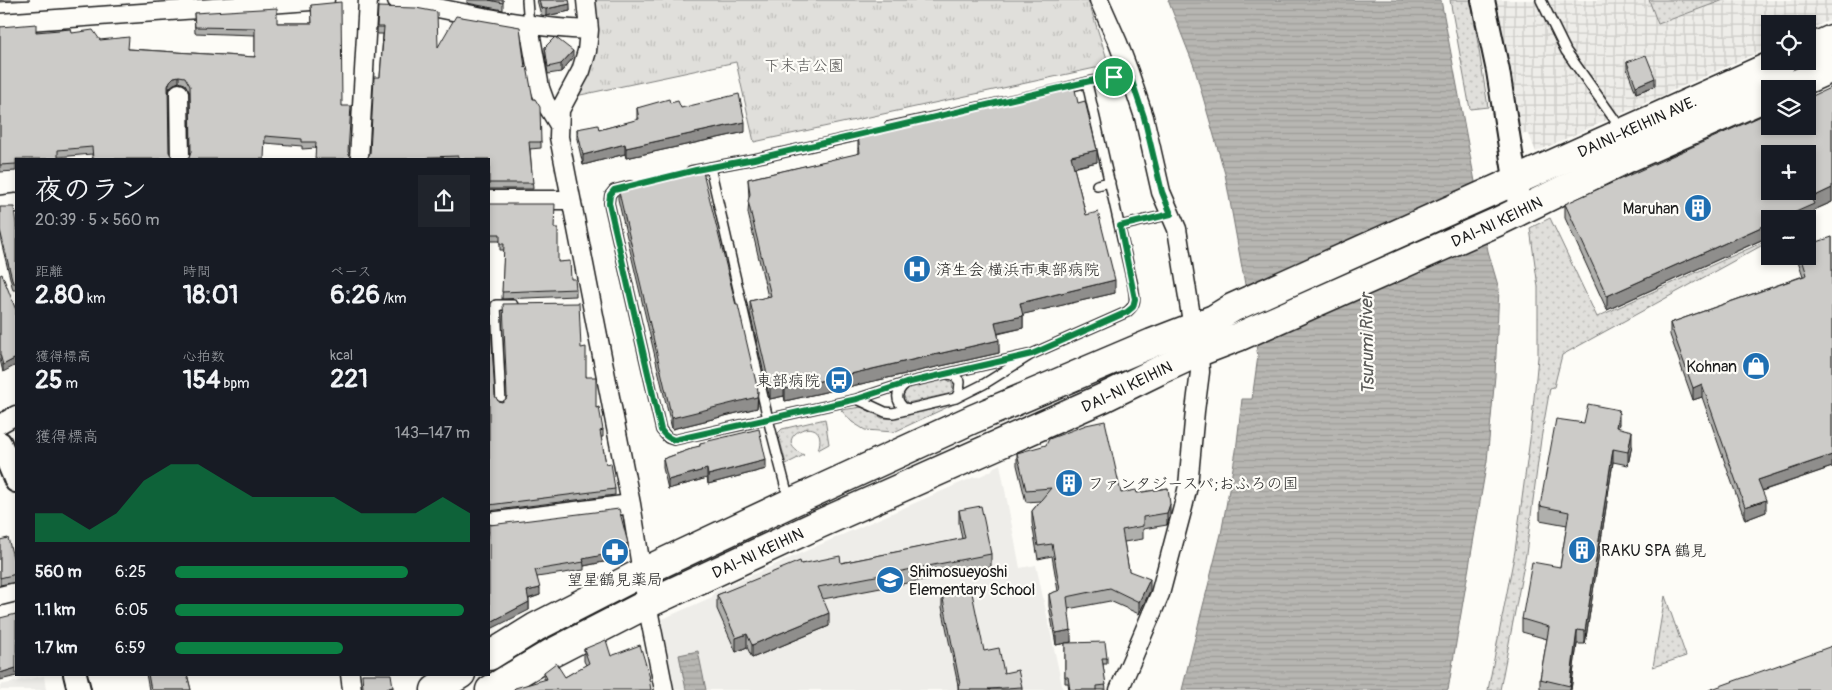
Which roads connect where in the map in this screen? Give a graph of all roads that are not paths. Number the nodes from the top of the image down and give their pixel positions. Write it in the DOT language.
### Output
graph roads {
  1 [pos="324,0"];
  2 [pos="368,0"];
  3 [pos="397,0"];
  4 [pos="527,0"];
  5 [pos="586,0"];
  6 [pos="1099,0"];
  7 [pos="1483,0"];
  8 [pos="1541,0"];
  9 [pos="0,23"];
  10 [pos="529,26"];
  11 [pos="589,30"];
  12 [pos="1832,39"];
  13 [pos="1816,46"];
  14 [pos="1832,68"];
  15 [pos="1762,70"];
  16 [pos="1129,72"];
  17 [pos="1805,80"];
  18 [pos="1087,83"];
  19 [pos="1058,90"];
  20 [pos="179,93"];
  21 [pos="1761,99"];
  22 [pos="559,125"];
  23 [pos="878,131"];
  24 [pos="1624,132"];
  25 [pos="180,158"];
  26 [pos="359,158"];
  27 [pos="710,167"];
  28 [pos="678,174"];
  29 [pos="1110,182"];
  30 [pos="642,183"];
  31 [pos="1097,185"];
  32 [pos="1503,186"];
  33 [pos="490,200"];
  34 [pos="571,200"];
  35 [pos="15,203"];
  36 [pos="0,205"];
  37 [pos="620,208"];
  38 [pos="611,210"];
  39 [pos="1171,214"];
  40 [pos="1508,216"];
  41 [pos="1120,226"];
  42 [pos="633,265"];
  43 [pos="624,267"];
  44 [pos="524,304"];
  45 [pos="1196,340"];
  46 [pos="1032,354"];
  47 [pos="948,374"];
  48 [pos="906,383"];
  49 [pos="956,398"];
  50 [pos="857,399"];
  51 [pos="501,404"];
  52 [pos="910,409"];
  53 [pos="15,415"];
  54 [pos="768,419"];
  55 [pos="0,424"];
  56 [pos="0,442"];
  57 [pos="15,479"];
  58 [pos="790,503"];
  59 [pos="631,504"];
  60 [pos="490,522"];
  61 [pos="643,572"];
  62 [pos="15,592"];
  63 [pos="0,596"];
  64 [pos="647,604"];
  65 [pos="490,655"];
  66 [pos="76,676"];
  67 [pos="350,676"];
  68 [pos="458,676"];
  69 [pos="79,690"];
  70 [pos="352,690"];
  71 [pos="435,690"];
  72 [pos="490,690"];
  73 [pos="664,690"];
  74 [pos="1119,690"];
  1 -- 9 [label="street"];
  2 -- 26 [label="street"];
  3 -- 10 [label="street"];
  4 -- 10 [label="lane"];
  5 -- 11 [label="street"];
  6 -- 16 [label="street"];
  7 -- 32 [label="street"];
  8 -- 24 [label="lane"];
  10 -- 11 [label="street"];
  10 -- 22 [label="street"];
  11 -- 22 [label="street"];
  12 -- 13 [label="highway"];
  14 -- 17 [label="highway"];
  15 -- 24 [label="highway, DAINI-KEIHIN AVE."];
  16 -- 18 [label="lane"];
  16 -- 39 [label="street"];
  18 -- 19 [label="lane"];
  18 -- 29 [label="lane"];
  20 -- 25 [label="street"];
  21 -- 40 [label="highway, DAI-NI KEIHIN"];
  22 -- 34 [label="street"];
  23 -- 27 [label="lane"];
  24 -- 32 [label="highway, DAINI-KEIHIN AVE."];
  27 -- 28 [label="lane"];
  27 -- 54 [label="lane"];
  29 -- 31 [label="lane"];
  29 -- 41 [label="lane"];
  30 -- 38 [label="lane"];
  32 -- 40 [label="street"];
  32 -- 45 [label="highway, DAI-NI KEIHIN"];
  33 -- 34 [label="street"];
  34 -- 59 [label="street"];
  35 -- 36 [label="street"];
  37 -- 38 [label="lane"];
  38 -- 43 [label="lane"];
  39 -- 41 [label="lane"];
  39 -- 45 [label="street"];
  40 -- 45 [label="highway, DAI-NI KEIHIN"];
  41 -- 46 [label="lane"];
  42 -- 43 [label="lane"];
  43 -- 54 [label="lane"];
  44 -- 51 [label="lane"];
  45 -- 58 [label="highway, DAI-NI KEIHIN"];
  45 -- 64 [label="highway, DAI-NI KEIHIN"];
  45 -- 74 [label="street"];
  46 -- 47 [label="lane"];
  46 -- 49 [label="lane"];
  47 -- 48 [label="lane"];
  47 -- 49 [label="lane"];
  48 -- 50 [label="lane"];
  48 -- 52 [label="lane"];
  49 -- 52 [label="lane"];
  50 -- 52 [label="lane"];
  50 -- 54 [label="lane"];
  53 -- 55 [label="street"];
  54 -- 58 [label="lane"];
  56 -- 57 [label="street"];
  58 -- 61 [label="highway, DAI-NI KEIHIN"];
  59 -- 60 [label="street"];
  59 -- 61 [label="street"];
  61 -- 64 [label="street"];
  61 -- 65 [label="highway, DAI-NI KEIHIN"];
  62 -- 63 [label="street"];
  64 -- 72 [label="highway, DAI-NI KEIHIN"];
  64 -- 73 [label="street"];
  66 -- 69 [label="street"];
  67 -- 70 [label="street"];
  68 -- 71 [label="highway"];
}
